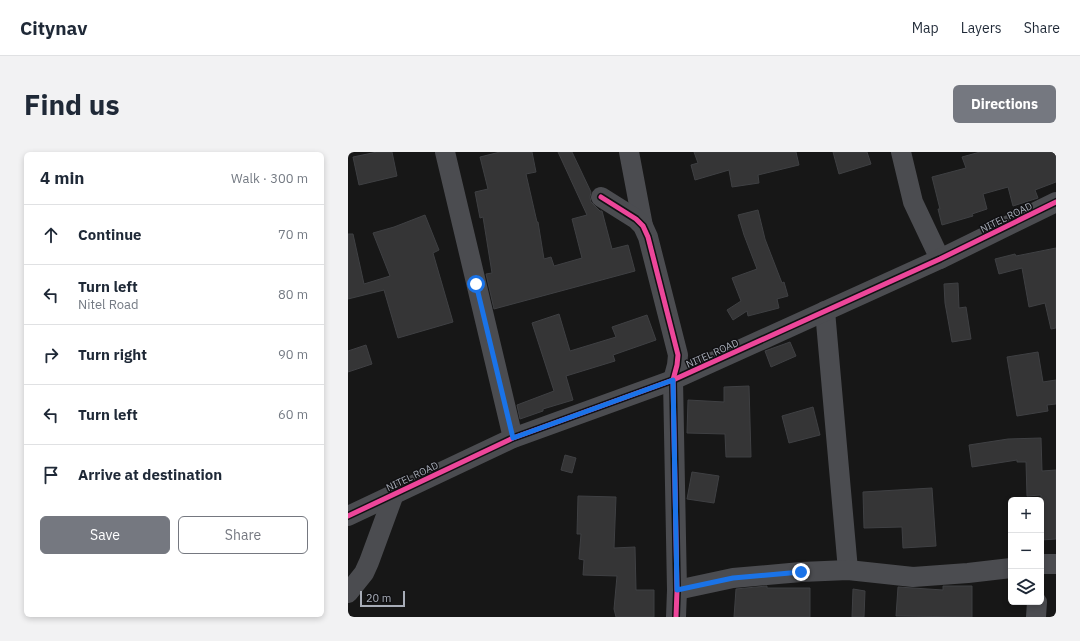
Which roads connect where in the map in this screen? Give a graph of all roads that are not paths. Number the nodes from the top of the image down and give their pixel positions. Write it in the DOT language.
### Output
graph roads {
  1 [pos="445,152"];
  2 [pos="629,152"];
  3 [pos="901,152"];
  4 [pos="601,197"];
  5 [pos="1056,202"];
  6 [pos="642,226"];
  7 [pos="940,259"];
  8 [pos="825,312"];
  9 [pos="673,380"];
  10 [pos="513,438"];
  11 [pos="394,494"];
  12 [pos="348,516"];
  13 [pos="1044,564"];
  14 [pos="1056,564"];
  15 [pos="1008,568"];
  16 [pos="848,570"];
  17 [pos="677,590"];
  18 [pos="348,593"];
  19 [pos="1037,605"];
  20 [pos="676,617"];
  21 [pos="1036,617"];
  1 -- 10 [label="street"];
  2 -- 6 [label="street"];
  3 -- 7 [label="street"];
  4 -- 6 [label="street"];
  5 -- 7 [label="street, NITEL ROAD"];
  6 -- 9 [label="street"];
  7 -- 8 [label="street, NITEL ROAD"];
  8 -- 9 [label="street, NITEL ROAD"];
  8 -- 16 [label="street"];
  9 -- 10 [label="street, NITEL ROAD"];
  9 -- 17 [label="street"];
  10 -- 11 [label="street, NITEL ROAD"];
  11 -- 12 [label="street, NITEL ROAD"];
  11 -- 18 [label="street"];
  13 -- 14 [label="street"];
  15 -- 16 [label="street"];
  16 -- 17 [label="street"];
  17 -- 20 [label="street"];
  19 -- 21 [label="street"];
}
